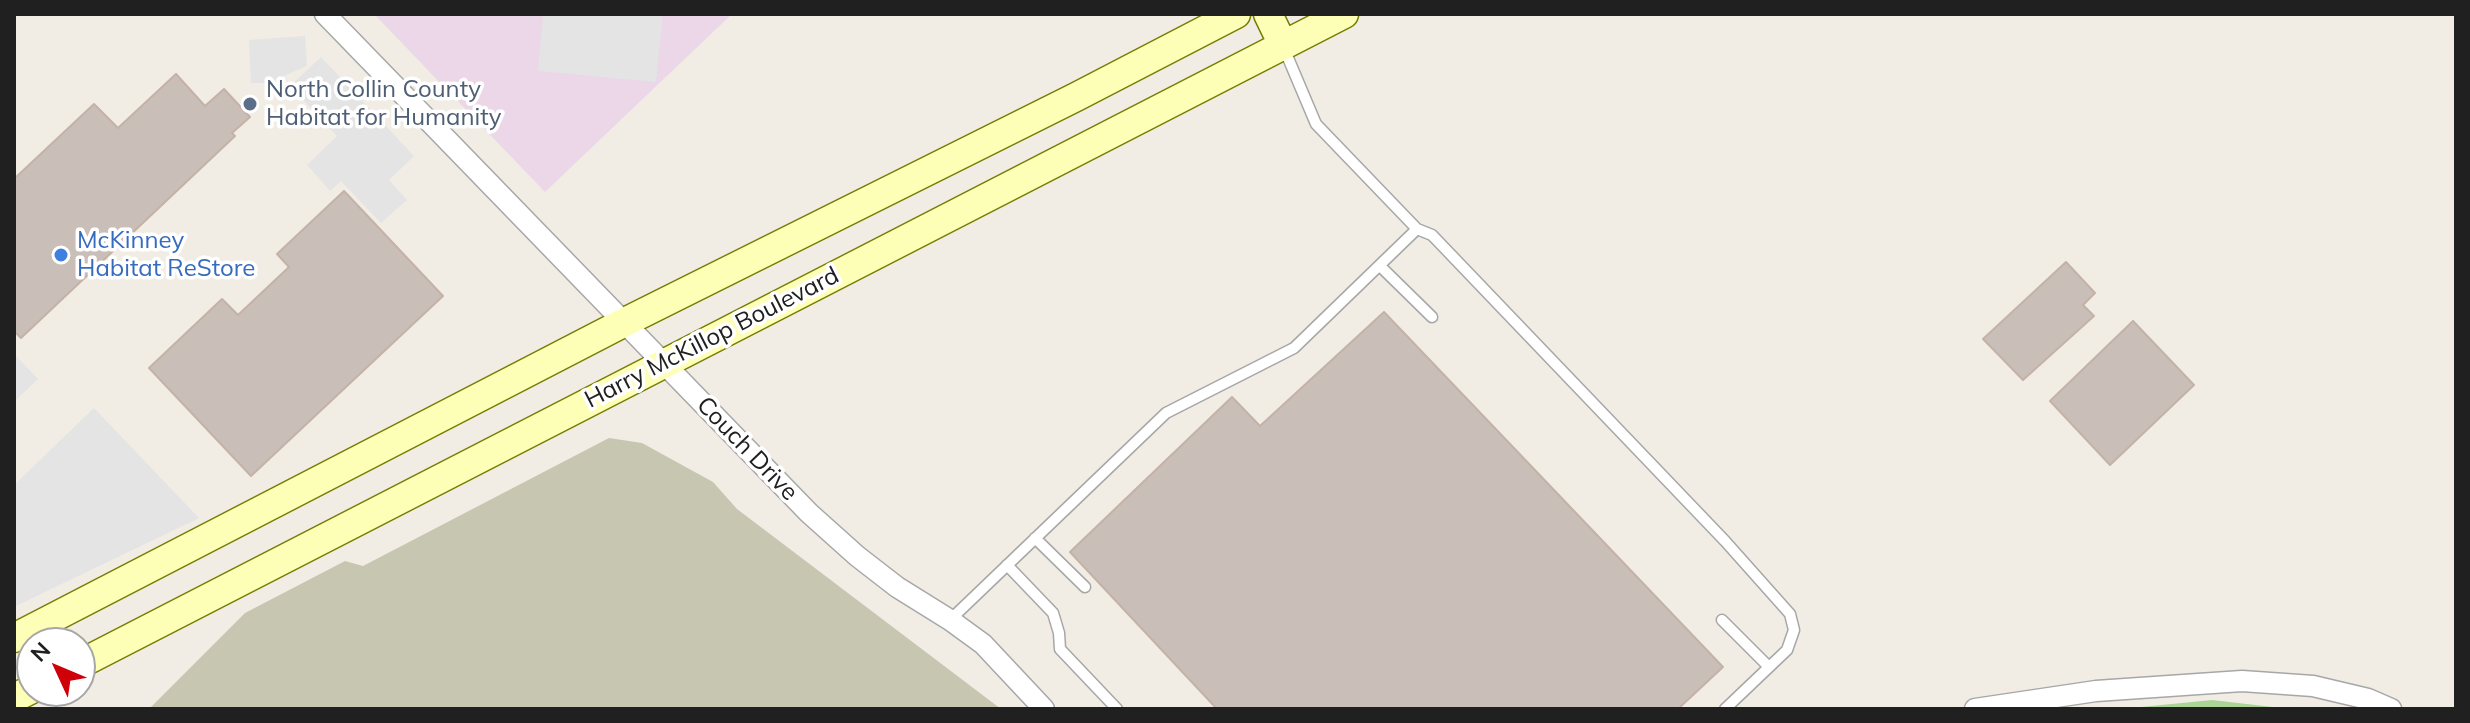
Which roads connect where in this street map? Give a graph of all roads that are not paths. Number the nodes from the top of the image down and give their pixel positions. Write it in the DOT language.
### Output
graph roads {
  1 [pos="325,14"];
  2 [pos="1236,14"];
  3 [pos="1268,14"];
  4 [pos="1344,14"];
  5 [pos="1283,45"];
  6 [pos="1417,229"];
  7 [pos="1380,266"];
  8 [pos="1432,317"];
  9 [pos="623,323"];
  10 [pos="664,363"];
  11 [pos="1035,538"];
  12 [pos="1007,565"];
  13 [pos="1085,587"];
  14 [pos="950,620"];
  15 [pos="1722,620"];
  16 [pos="14,638"];
  17 [pos="96,656"];
  18 [pos="1769,667"];
  19 [pos="1044,709"];
  20 [pos="1117,709"];
  21 [pos="1725,709"];
  22 [pos="1975,709"];
  23 [pos="2391,709"];
  1 -- 9 [label="street, Couch Drive"];
  2 -- 9 [label="main road"];
  3 -- 5 [label="main road"];
  4 -- 5 [label="main road, Harry McKillop Boulevard"];
  5 -- 6 [label="lane"];
  5 -- 10 [label="main road, Harry McKillop Boulevard"];
  6 -- 7 [label="lane"];
  6 -- 18 [label="lane"];
  7 -- 8 [label="lane"];
  7 -- 11 [label="lane"];
  9 -- 10 [label="street, Couch Drive"];
  9 -- 16 [label="main road"];
  10 -- 14 [label="street, Couch Drive"];
  10 -- 17 [label="main road, Harry McKillop Boulevard"];
  11 -- 12 [label="lane"];
  11 -- 13 [label="lane"];
  12 -- 14 [label="lane"];
  12 -- 20 [label="lane"];
  14 -- 19 [label="street, Couch Drive"];
  15 -- 18 [label="lane"];
  18 -- 21 [label="lane"];
  22 -- 23 [label="street"];
}
